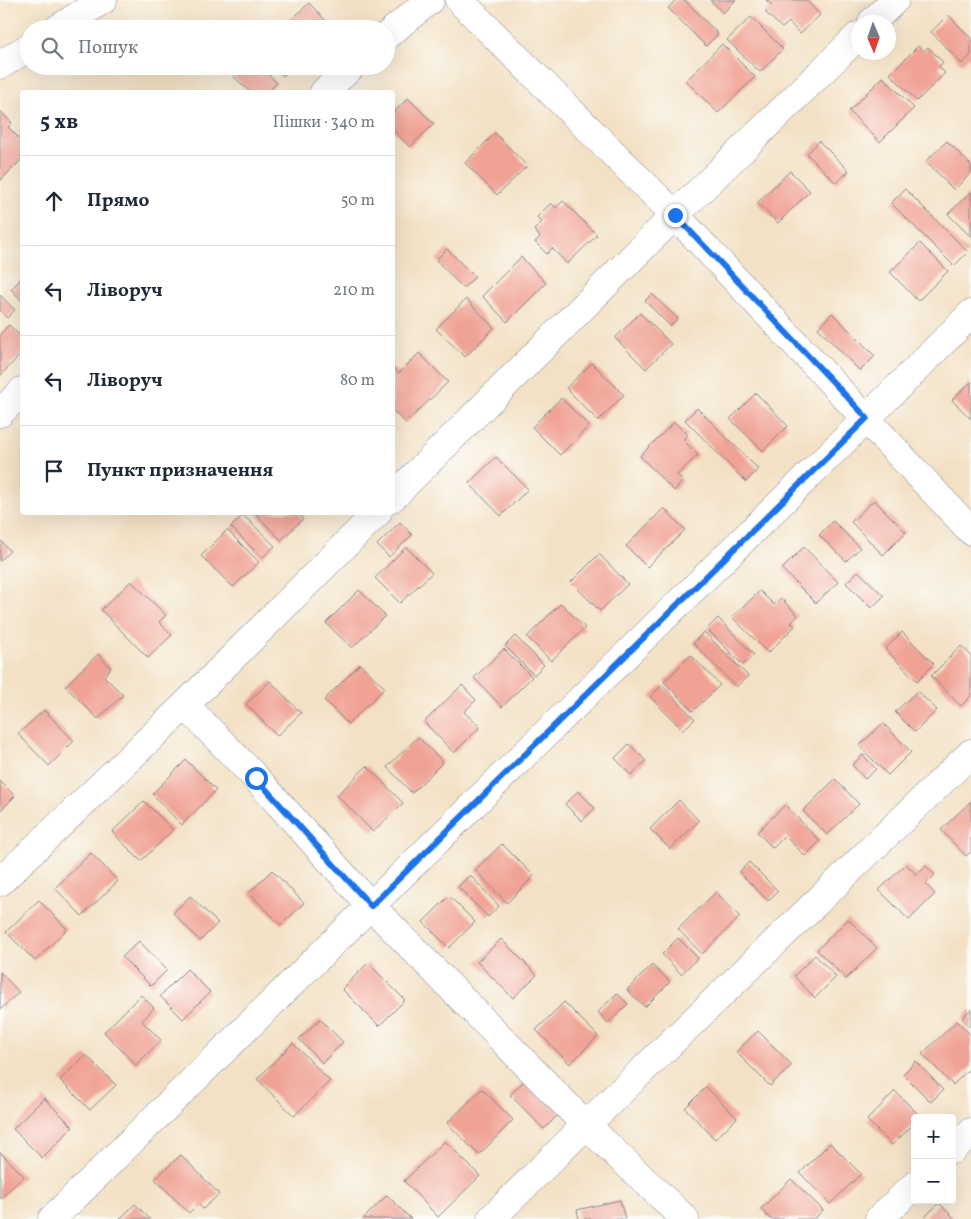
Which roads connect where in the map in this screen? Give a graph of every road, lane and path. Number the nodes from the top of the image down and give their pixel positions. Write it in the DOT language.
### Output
graph roads {
  1 [pos="103,0"];
  2 [pos="430,0"];
  3 [pos="459,0"];
  4 [pos="895,0"];
  5 [pos="879,15"];
  6 [pos="71,20"];
  7 [pos="395,29"];
  8 [pos="851,43"];
  9 [pos="20,53"];
  10 [pos="0,65"];
  11 [pos="342,75"];
  12 [pos="326,90"];
  13 [pos="675,215"];
  14 [pos="971,314"];
  15 [pos="20,393"];
  16 [pos="0,413"];
  17 [pos="867,418"];
  18 [pos="395,495"];
  19 [pos="375,515"];
  20 [pos="971,531"];
  21 [pos="185,705"];
  22 [pos="971,753"];
  23 [pos="0,882"];
  24 [pos="371,906"];
  25 [pos="586,1125"];
  26 [pos="971,1132"];
  27 [pos="956,1146"];
  28 [pos="911,1189"];
  29 [pos="52,1219"];
  30 [pos="492,1219"];
  31 [pos="685,1219"];
  32 [pos="879,1219"];
  1 -- 6 [label="street"];
  2 -- 7 [label="street"];
  3 -- 13 [label="street"];
  4 -- 5 [label="street"];
  8 -- 13 [label="street"];
  9 -- 10 [label="street"];
  11 -- 12 [label="street"];
  13 -- 17 [label="street"];
  13 -- 18 [label="street"];
  14 -- 17 [label="street"];
  15 -- 16 [label="street"];
  17 -- 20 [label="street"];
  17 -- 24 [label="street"];
  19 -- 21 [label="street"];
  21 -- 23 [label="street"];
  21 -- 24 [label="street"];
  22 -- 25 [label="street"];
  24 -- 25 [label="street"];
  24 -- 29 [label="street"];
  25 -- 30 [label="street"];
  25 -- 31 [label="street"];
  26 -- 27 [label="street"];
  28 -- 32 [label="street"];
}
